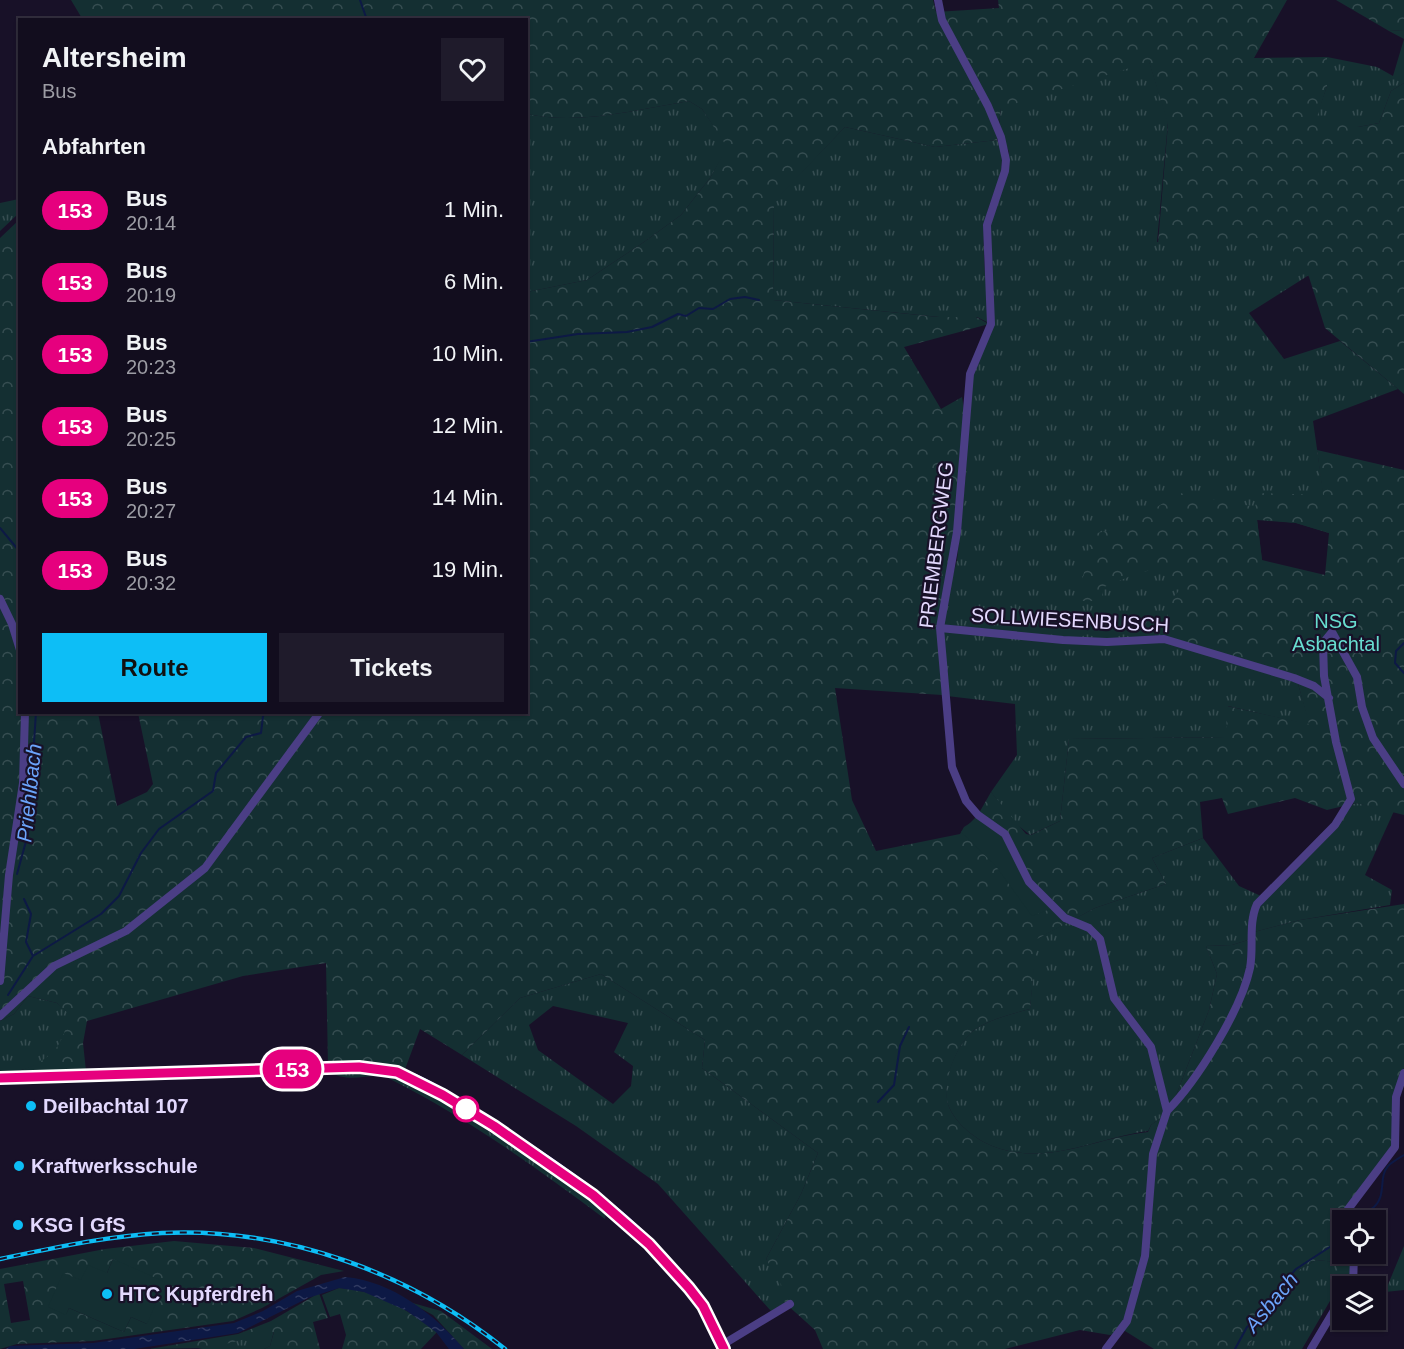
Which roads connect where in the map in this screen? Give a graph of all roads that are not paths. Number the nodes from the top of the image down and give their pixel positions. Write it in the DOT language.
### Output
graph roads {
  1 [pos="938,0"];
  2 [pos="0,599"];
  3 [pos="940,628"];
  4 [pos="18,644"];
  5 [pos="1330,699"];
  6 [pos="25,714"];
  7 [pos="319,714"];
  8 [pos="1404,784"];
  9 [pos="0,981"];
  10 [pos="0,1016"];
  11 [pos="1404,1073"];
  12 [pos="0,1078"];
  13 [pos="1167,1111"];
  14 [pos="1347,1210"];
  15 [pos="790,1304"];
  16 [pos="1332,1314"];
  17 [pos="723,1347"];
  18 [pos="1106,1349"];
  19 [pos="1311,1349"];
  1 -- 3 [label="street, PRIEMBERGWEG"];
  2 -- 4 [label="street"];
  3 -- 5 [label="street, SOLLWIESENBUSCH"];
  3 -- 13 [label="street, PRIEMBERGWEG"];
  5 -- 8 [label="street"];
  5 -- 13 [label="street"];
  6 -- 9 [label="street"];
  7 -- 10 [label="street"];
  11 -- 14 [label="street"];
  12 -- 17 [label="street"];
  13 -- 18 [label="street"];
  15 -- 17 [label="street"];
  16 -- 19 [label="street"];
}
